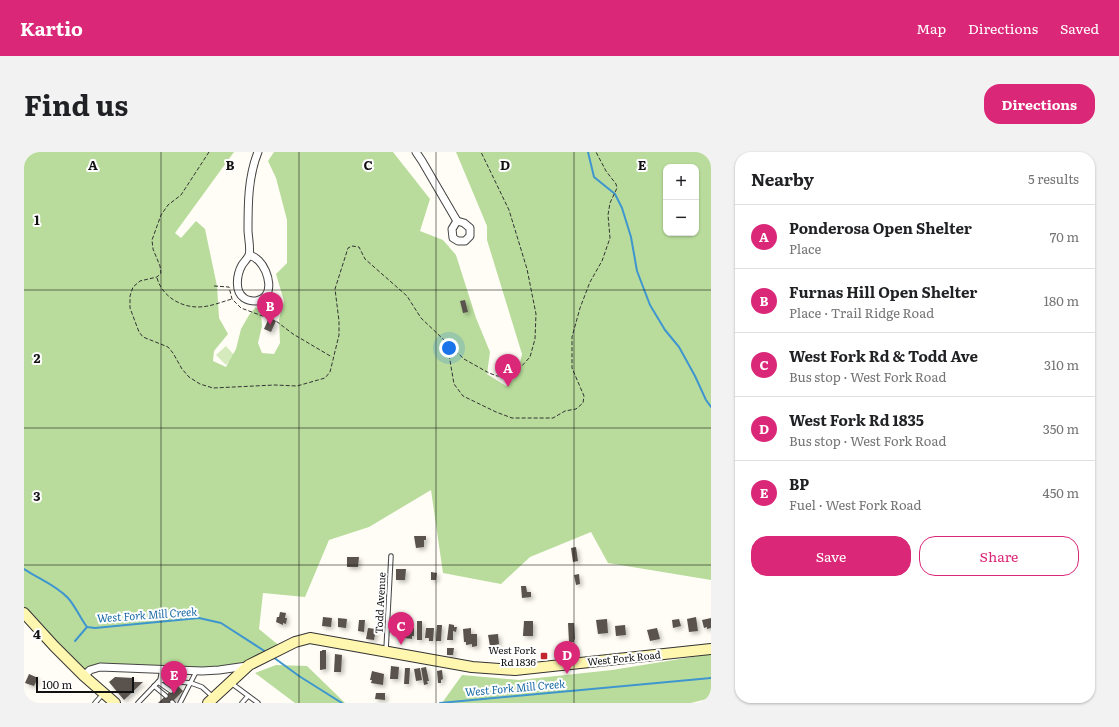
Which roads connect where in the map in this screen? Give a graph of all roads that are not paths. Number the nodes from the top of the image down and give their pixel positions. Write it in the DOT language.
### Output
graph roads {
  1 [pos="258,152"];
  2 [pos="416,152"];
  3 [pos="457,221"];
  4 [pos="249,255"];
  5 [pos="391,556"];
  6 [pos="24,613"];
  7 [pos="711,649"];
  8 [pos="386,651"];
  9 [pos="249,665"];
  10 [pos="162,669"];
  11 [pos="198,670"];
  12 [pos="84,676"];
  13 [pos="159,681"];
  14 [pos="191,682"];
  15 [pos="230,682"];
  16 [pos="154,686"];
  17 [pos="171,691"];
  18 [pos="104,693"];
  19 [pos="166,696"];
  20 [pos="248,696"];
  21 [pos="177,697"];
  22 [pos="211,700"];
  23 [pos="181,702"];
  24 [pos="95,703"];
  25 [pos="115,703"];
  26 [pos="138,703"];
  27 [pos="242,703"];
  28 [pos="258,703"];
  1 -- 4 [label="street"];
  2 -- 3 [label="street"];
  4 -- 4 [label="street"];
  5 -- 8 [label="lane, Todd Avenue"];
  6 -- 12 [label="street"];
  7 -- 8 [label="street, West Fork Road"];
  8 -- 9 [label="street, West Fork Road"];
  9 -- 11 [label="street, West Fork Road"];
  9 -- 15 [label="street"];
  10 -- 11 [label="street, West Fork Road"];
  10 -- 12 [label="street, West Fork Road"];
  10 -- 13 [label="lane"];
  11 -- 14 [label="lane"];
  12 -- 18 [label="street"];
  13 -- 14 [label="lane"];
  13 -- 16 [label="lane"];
  13 -- 17 [label="lane"];
  14 -- 22 [label="lane"];
  14 -- 23 [label="lane"];
  15 -- 20 [label="lane"];
  15 -- 22 [label="street"];
  16 -- 19 [label="lane"];
  16 -- 26 [label="lane"];
  18 -- 24 [label="lane"];
  18 -- 25 [label="street"];
  20 -- 27 [label="lane"];
  20 -- 28 [label="lane"];
  21 -- 23 [label="lane"];
}
